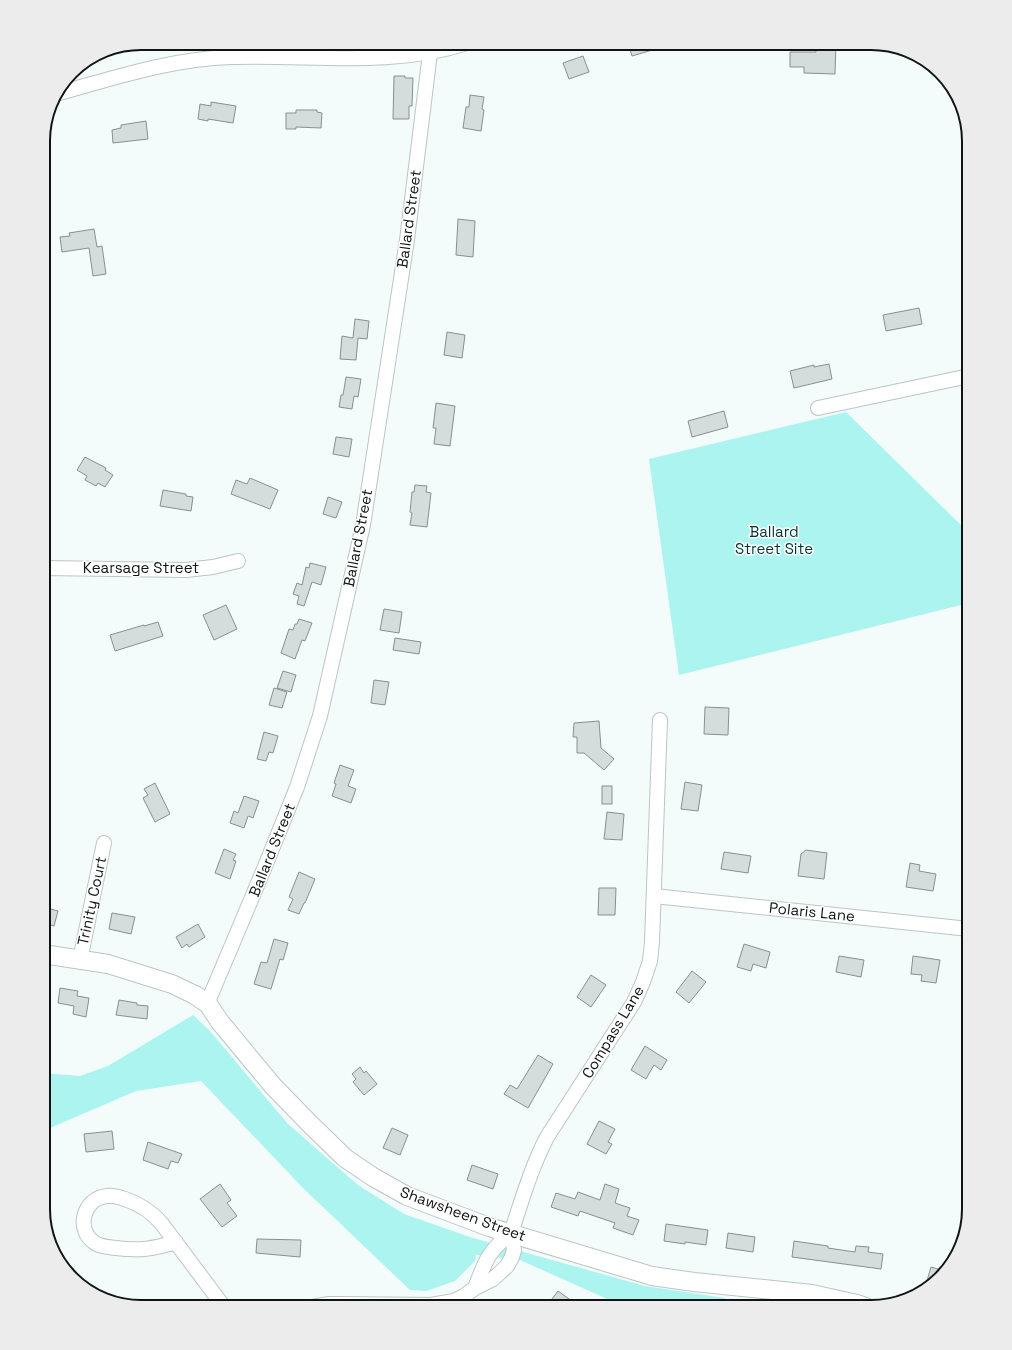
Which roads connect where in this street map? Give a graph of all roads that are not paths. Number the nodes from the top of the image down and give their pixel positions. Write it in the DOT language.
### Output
graph roads {
  1 [pos="314,50"];
  2 [pos="441,50"];
  3 [pos="430,53"];
  4 [pos="314,57"];
  5 [pos="65,91"];
  6 [pos="962,377"];
  7 [pos="818,408"];
  8 [pos="238,561"];
  9 [pos="50,568"];
  10 [pos="660,720"];
  11 [pos="104,843"];
  12 [pos="654,896"];
  13 [pos="962,928"];
  14 [pos="50,955"];
  15 [pos="80,960"];
  16 [pos="207,1004"];
  17 [pos="511,1233"];
  18 [pos="176,1242"];
  19 [pos="475,1288"];
  20 [pos="219,1300"];
  21 [pos="456,1300"];
  22 [pos="839,1300"];
  1 -- 4 [label="street"];
  2 -- 3 [label="street"];
  3 -- 4 [label="street"];
  3 -- 16 [label="street, Ballard Street"];
  4 -- 5 [label="street"];
  6 -- 7 [label="street"];
  8 -- 9 [label="street, Kearsage Street"];
  10 -- 12 [label="street, Compass Lane"];
  11 -- 15 [label="street, Trinity Court"];
  12 -- 13 [label="street, Polaris Lane"];
  12 -- 17 [label="street, Compass Lane"];
  14 -- 15 [label="main road, Shawsheen Street"];
  15 -- 16 [label="main road, Shawsheen Street"];
  16 -- 17 [label="main road, Shawsheen Street"];
  17 -- 19 [label="street"];
  17 -- 19 [label="street"];
  17 -- 22 [label="main road, Shawsheen Street"];
  18 -- 18 [label="street"];
  18 -- 20 [label="street"];
  19 -- 21 [label="street"];
}
